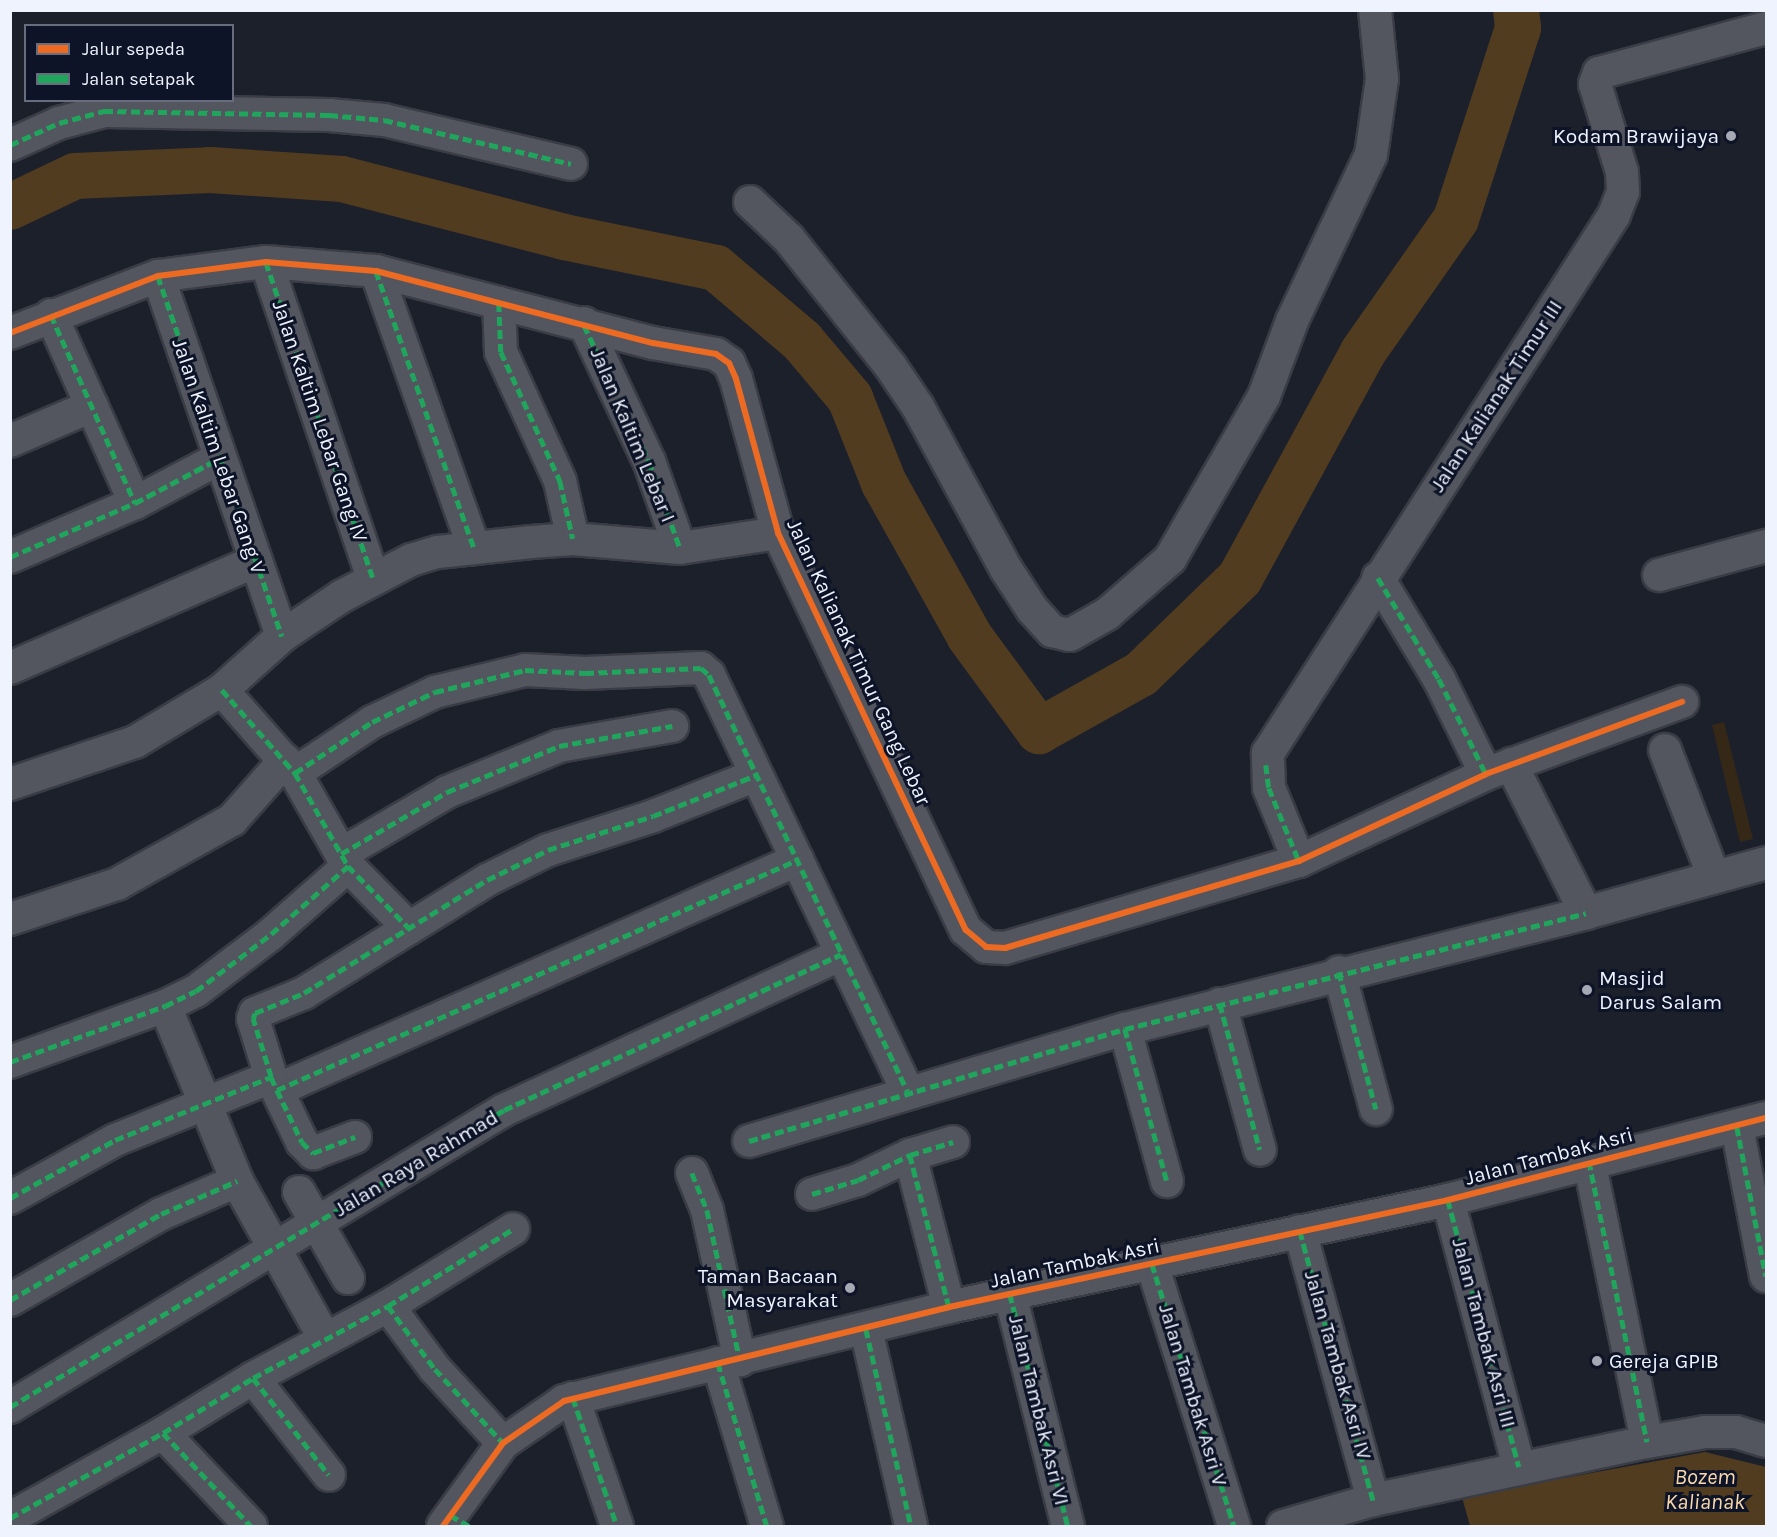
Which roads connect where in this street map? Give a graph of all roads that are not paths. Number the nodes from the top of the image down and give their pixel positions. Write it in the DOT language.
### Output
graph roads {
  1 [pos="1375,10"];
  2 [pos="1767,28"];
  3 [pos="10,145"];
  4 [pos="571,164"];
  5 [pos="750,202"];
  6 [pos="266,262"];
  7 [pos="376,271"];
  8 [pos="158,276"];
  9 [pos="499,303"];
  10 [pos="51,315"];
  11 [pos="584,323"];
  12 [pos="10,333"];
  13 [pos="92,406"];
  14 [pos="10,441"];
  15 [pos="220,458"];
  16 [pos="135,503"];
  17 [pos="778,533"];
  18 [pos="573,539"];
  19 [pos="1767,546"];
  20 [pos="474,548"];
  21 [pos="680,548"];
  22 [pos="10,556"];
  23 [pos="254,562"];
  24 [pos="1659,575"];
  25 [pos="1378,578"];
  26 [pos="373,579"];
  27 [pos="282,636"];
  28 [pos="10,668"];
  29 [pos="222,690"];
  30 [pos="1682,702"];
  31 [pos="672,726"];
  32 [pos="1665,750"];
  33 [pos="290,767"];
  34 [pos="1499,769"];
  35 [pos="754,776"];
  36 [pos="10,784"];
  37 [pos="345,860"];
  38 [pos="797,860"];
  39 [pos="1299,861"];
  40 [pos="1767,863"];
  41 [pos="1714,877"];
  42 [pos="1586,914"];
  43 [pos="10,919"];
  44 [pos="409,928"];
  45 [pos="841,954"];
  46 [pos="1339,972"];
  47 [pos="1220,1004"];
  48 [pos="165,1006"];
  49 [pos="1125,1029"];
  50 [pos="10,1062"];
  51 [pos="274,1083"];
  52 [pos="907,1091"];
  53 [pos="203,1105"];
  54 [pos="1376,1109"];
  55 [pos="1767,1118"];
  56 [pos="1737,1127"];
  57 [pos="355,1137"];
  58 [pos="749,1141"];
  59 [pos="953,1142"];
  60 [pos="1260,1150"];
  61 [pos="910,1155"];
  62 [pos="1589,1161"];
  63 [pos="692,1173"];
  64 [pos="237,1181"];
  65 [pos="1167,1181"];
  66 [pos="299,1192"];
  67 [pos="812,1194"];
  68 [pos="10,1198"];
  69 [pos="1448,1200"];
  70 [pos="317,1222"];
  71 [pos="513,1229"];
  72 [pos="1300,1231"];
  73 [pos="276,1248"];
  74 [pos="1152,1264"];
  75 [pos="1767,1276"];
  76 [pos="348,1278"];
  77 [pos="1010,1294"];
  78 [pos="10,1300"];
  79 [pos="388,1306"];
  80 [pos="949,1307"];
  81 [pos="866,1329"];
  82 [pos="325,1339"];
  83 [pos="729,1362"];
  84 [pos="253,1378"];
  85 [pos="573,1398"];
  86 [pos="10,1407"];
  87 [pos="163,1433"];
  88 [pos="1767,1441"];
  89 [pos="1647,1442"];
  90 [pos="503,1443"];
  91 [pos="1519,1467"];
  92 [pos="329,1475"];
  93 [pos="1373,1500"];
  94 [pos="10,1518"];
  95 [pos="454,1523"];
  96 [pos="251,1527"];
  97 [pos="617,1527"];
  98 [pos="767,1527"];
  99 [pos="911,1527"];
  100 [pos="1068,1527"];
  101 [pos="1234,1527"];
  102 [pos="1283,1527"];
  1 -- 5 [label="street"];
  2 -- 25 [label="street, Jalan Kalianak Timur III"];
  3 -- 4 [label="street"];
  6 -- 7 [label="street, Jalan Kalianak Timur Gang Lebar"];
  6 -- 8 [label="street, Jalan Kalianak Timur Gang Lebar"];
  6 -- 26 [label="street, Jalan Kaltim Lebar Gang IV"];
  7 -- 9 [label="street, Jalan Kalianak Timur Gang Lebar"];
  7 -- 20 [label="street"];
  8 -- 10 [label="street, Jalan Kalianak Timur Gang Lebar"];
  8 -- 15 [label="street, Jalan Kaltim Lebar Gang V"];
  9 -- 11 [label="street, Jalan Kalianak Timur Gang Lebar"];
  9 -- 18 [label="street"];
  10 -- 12 [label="street, Jalan Kalianak Timur Gang Lebar"];
  10 -- 13 [label="street"];
  11 -- 17 [label="street, Jalan Kalianak Timur Gang Lebar"];
  11 -- 21 [label="street, Jalan Kaltim Lebar I"];
  13 -- 14 [label="street"];
  13 -- 16 [label="street"];
  15 -- 16 [label="street"];
  15 -- 23 [label="street, Jalan Kaltim Lebar Gang V"];
  16 -- 22 [label="street"];
  17 -- 21 [label="street"];
  17 -- 39 [label="street, Jalan Kalianak Timur Gang Lebar"];
  18 -- 20 [label="street"];
  18 -- 21 [label="street"];
  19 -- 24 [label="street"];
  20 -- 26 [label="street"];
  23 -- 27 [label="street, Jalan Kaltim Lebar Gang V"];
  23 -- 28 [label="street"];
  25 -- 34 [label="street"];
  25 -- 39 [label="street, Jalan Kalianak Timur III"];
  26 -- 27 [label="street"];
  27 -- 29 [label="street"];
  29 -- 33 [label="street"];
  29 -- 36 [label="street"];
  30 -- 34 [label="street, Jalan Kalianak Timur Gang Lebar"];
  31 -- 37 [label="street"];
  32 -- 41 [label="street"];
  33 -- 35 [label="street"];
  33 -- 37 [label="street"];
  33 -- 43 [label="street"];
  34 -- 39 [label="street, Jalan Kalianak Timur Gang Lebar"];
  34 -- 42 [label="street"];
  35 -- 38 [label="street"];
  35 -- 44 [label="street"];
  37 -- 44 [label="street"];
  37 -- 48 [label="street"];
  38 -- 45 [label="street"];
  38 -- 51 [label="street"];
  40 -- 41 [label="street"];
  41 -- 42 [label="street"];
  42 -- 46 [label="street"];
  44 -- 51 [label="street"];
  45 -- 52 [label="street"];
  45 -- 70 [label="street, Jalan Raya Rahmad"];
  46 -- 47 [label="street"];
  46 -- 54 [label="street"];
  47 -- 49 [label="street"];
  47 -- 60 [label="street"];
  48 -- 50 [label="street"];
  48 -- 53 [label="street"];
  49 -- 52 [label="street"];
  49 -- 65 [label="street"];
  51 -- 53 [label="street"];
  51 -- 57 [label="street"];
  52 -- 58 [label="street"];
  53 -- 64 [label="street"];
  53 -- 68 [label="street"];
  55 -- 56 [label="street, Jalan Tambak Asri"];
  56 -- 62 [label="street, Jalan Tambak Asri"];
  56 -- 75 [label="street"];
  59 -- 61 [label="street"];
  61 -- 67 [label="street"];
  61 -- 80 [label="street"];
  62 -- 69 [label="street, Jalan Tambak Asri"];
  62 -- 89 [label="street"];
  63 -- 83 [label="street"];
  64 -- 73 [label="street"];
  64 -- 78 [label="street"];
  66 -- 70 [label="street"];
  69 -- 72 [label="street, Jalan Tambak Asri"];
  69 -- 91 [label="street, Jalan Tambak Asri III"];
  70 -- 73 [label="street, Jalan Raya Rahmad"];
  70 -- 76 [label="street"];
  71 -- 79 [label="street"];
  72 -- 74 [label="street, Jalan Tambak Asri"];
  72 -- 93 [label="street, Jalan Tambak Asri IV"];
  73 -- 82 [label="street"];
  73 -- 86 [label="street, Jalan Raya Rahmad"];
  74 -- 77 [label="street, Jalan Tambak Asri"];
  74 -- 101 [label="street, Jalan Tambak Asri V"];
  77 -- 80 [label="street, Jalan Tambak Asri"];
  77 -- 100 [label="street, Jalan Tambak Asri VI"];
  79 -- 82 [label="street"];
  79 -- 90 [label="street"];
  80 -- 81 [label="street, Jalan Tambak Asri"];
  81 -- 83 [label="street, Jalan Tambak Asri"];
  81 -- 99 [label="street"];
  82 -- 84 [label="street"];
  83 -- 85 [label="street, Jalan Tambak Asri"];
  83 -- 98 [label="street"];
  84 -- 87 [label="street"];
  84 -- 92 [label="street"];
  85 -- 90 [label="street, Jalan Tambak Asri"];
  85 -- 97 [label="street"];
  87 -- 94 [label="street"];
  87 -- 96 [label="street"];
  88 -- 89 [label="street"];
  89 -- 91 [label="street"];
  90 -- 95 [label="street, Jalan Tambak Asri"];
  91 -- 93 [label="street"];
  93 -- 102 [label="street"];
}
